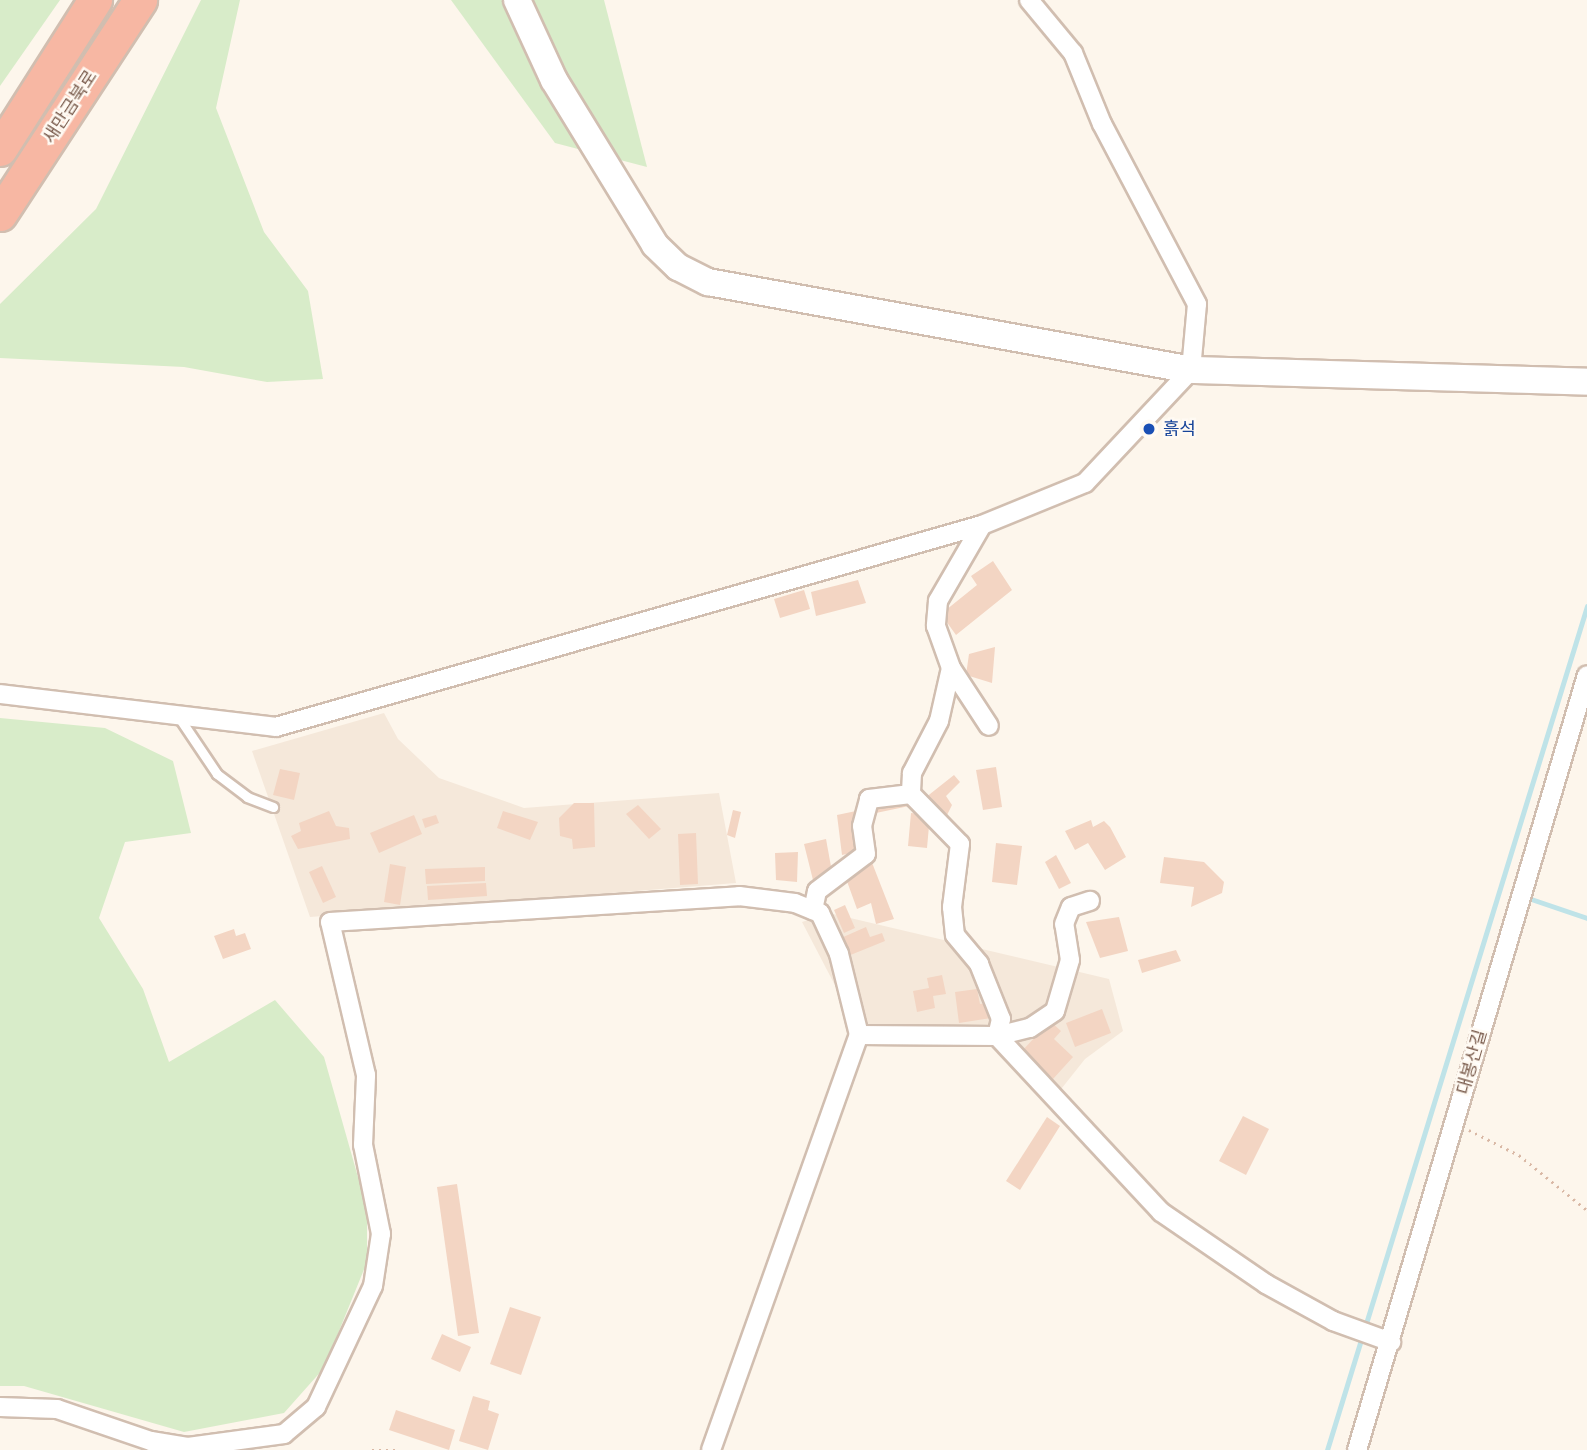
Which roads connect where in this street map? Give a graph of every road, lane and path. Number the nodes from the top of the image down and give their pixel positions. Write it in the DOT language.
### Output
graph roads {
  1 [pos="95,0"];
  2 [pos="140,0"];
  3 [pos="517,0"];
  4 [pos="1029,0"];
  5 [pos="0,149"];
  6 [pos="0,214"];
  7 [pos="1191,369"];
  8 [pos="1587,382"];
  9 [pos="982,525"];
  10 [pos="951,667"];
  11 [pos="1587,675"];
  12 [pos="0,694"];
  13 [pos="180,719"];
  14 [pos="989,726"];
  15 [pos="911,794"];
  16 [pos="273,807"];
  17 [pos="1090,901"];
  18 [pos="813,911"];
  19 [pos="859,1035"];
  20 [pos="997,1036"];
  21 [pos="1454,1123"];
  22 [pos="1587,1210"];
  23 [pos="1386,1340"];
  24 [pos="0,1408"];
  25 [pos="372,1450"];
  26 [pos="399,1450"];
  27 [pos="711,1450"];
  28 [pos="1357,1450"];
  1 -- 5 [label="highway, 새만금북로"];
  2 -- 6 [label="highway, 새만금북로"];
  3 -- 7 [label="street"];
  4 -- 7 [label="street"];
  7 -- 8 [label="street"];
  7 -- 9 [label="street"];
  9 -- 10 [label="street"];
  9 -- 13 [label="street"];
  10 -- 14 [label="street"];
  10 -- 15 [label="street"];
  11 -- 21 [label="street, 대봉산길"];
  12 -- 13 [label="street"];
  13 -- 16 [label="lane"];
  15 -- 18 [label="street"];
  15 -- 20 [label="street"];
  17 -- 20 [label="street"];
  18 -- 19 [label="street"];
  18 -- 24 [label="street"];
  19 -- 20 [label="street"];
  19 -- 27 [label="street"];
  20 -- 23 [label="street"];
  21 -- 22 [label="path"];
  21 -- 23 [label="street, 대봉산길"];
  23 -- 28 [label="street, 대봉산길"];
  25 -- 26 [label="path"];
}
